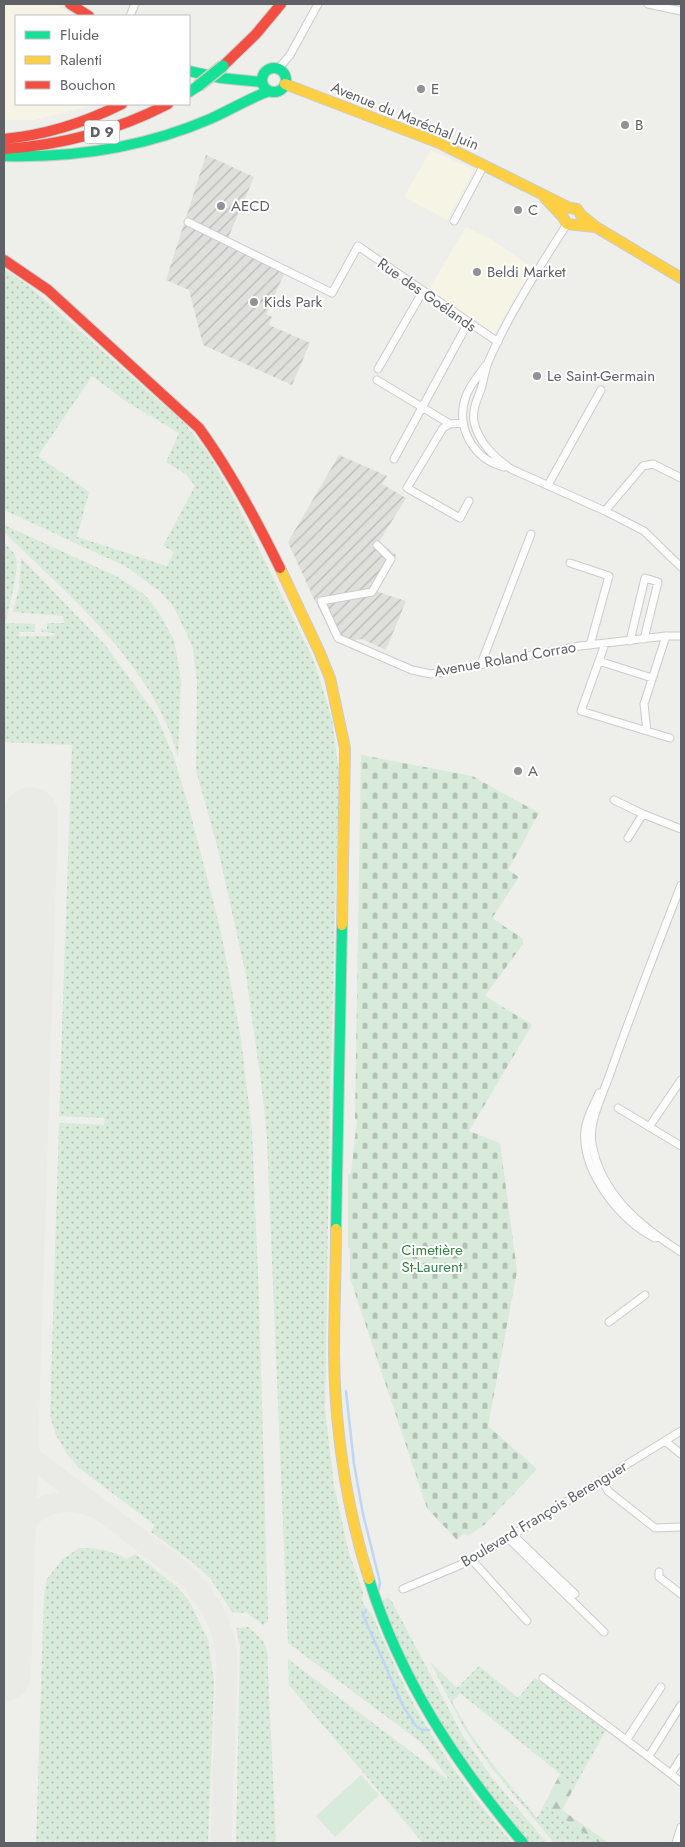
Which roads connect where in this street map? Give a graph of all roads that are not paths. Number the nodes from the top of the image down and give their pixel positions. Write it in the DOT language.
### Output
graph roads {
  1 [pos="70,4"];
  2 [pos="281,4"];
  3 [pos="318,4"];
  4 [pos="648,4"];
  5 [pos="681,11"];
  6 [pos="87,15"];
  7 [pos="278,69"];
  8 [pos="191,73"];
  9 [pos="262,82"];
  10 [pos="285,84"];
  11 [pos="193,89"];
  12 [pos="269,92"];
  13 [pos="120,105"];
  14 [pos="166,105"];
  15 [pos="4,139"];
  16 [pos="4,148"];
  17 [pos="4,156"];
  18 [pos="484,165"];
  19 [pos="572,218"];
  20 [pos="454,221"];
  21 [pos="188,222"];
  22 [pos="4,260"];
  23 [pos="681,278"];
  24 [pos="422,292"];
  25 [pos="468,323"];
  26 [pos="498,342"];
  27 [pos="488,362"];
  28 [pos="378,369"];
  29 [pos="377,380"];
  30 [pos="601,390"];
  31 [pos="423,408"];
  32 [pos="463,423"];
  33 [pos="450,424"];
  34 [pos="394,459"];
  35 [pos="511,469"];
  36 [pos="681,478"];
  37 [pos="548,485"];
  38 [pos="469,501"];
  39 [pos="605,511"];
  40 [pos="531,534"];
  41 [pos="377,545"];
  42 [pos="570,563"];
  43 [pos="681,567"];
  44 [pos="666,636"];
  45 [pos="681,636"];
  46 [pos="644,639"];
  47 [pos="630,641"];
  48 [pos="605,644"];
  49 [pos="590,645"];
  50 [pos="599,661"];
  51 [pos="480,664"];
  52 [pos="652,678"];
  53 [pos="647,731"];
  54 [pos="670,738"];
  55 [pos="614,800"];
  56 [pos="643,814"];
  57 [pos="681,829"];
  58 [pos="628,838"];
  59 [pos="681,885"];
  60 [pos="681,1080"];
  61 [pos="618,1108"];
  62 [pos="649,1127"];
  63 [pos="681,1146"];
  64 [pos="681,1252"];
  65 [pos="645,1295"];
  66 [pos="610,1322"];
  67 [pos="681,1431"];
  68 [pos="665,1441"];
  69 [pos="681,1454"];
  70 [pos="602,1480"];
  71 [pos="681,1527"];
  72 [pos="510,1537"];
  73 [pos="472,1560"];
  74 [pos="659,1572"];
  75 [pos="403,1589"];
  76 [pos="575,1594"];
  77 [pos="681,1594"];
  78 [pos="527,1621"];
  79 [pos="604,1632"];
  80 [pos="543,1678"];
  81 [pos="661,1687"];
  82 [pos="681,1705"];
  83 [pos="627,1739"];
  84 [pos="649,1756"];
  85 [pos="681,1758"];
  86 [pos="671,1774"];
  87 [pos="681,1782"];
  88 [pos="681,1827"];
  89 [pos="523,1843"];
  90 [pos="676,1843"];
  1 -- 6 [label="street"];
  2 -- 11 [label="street, bridge"];
  3 -- 7 [label="street"];
  4 -- 5 [label="street"];
  7 -- 9 [label="street"];
  7 -- 10 [label="street"];
  8 -- 9 [label="street"];
  9 -- 12 [label="street"];
  10 -- 12 [label="street"];
  10 -- 18 [label="street, Avenue du Maréchal Juin"];
  12 -- 17 [label="street"];
  13 -- 15 [label="street"];
  14 -- 16 [label="street, D 9"];
  18 -- 19 [label="street, Avenue du Maréchal Juin"];
  18 -- 20 [label="street"];
  19 -- 23 [label="street"];
  19 -- 26 [label="street"];
  21 -- 24 [label="street, Rue des Goélands"];
  22 -- 89 [label="street"];
  24 -- 25 [label="street, Rue des Goélands"];
  24 -- 28 [label="street"];
  25 -- 26 [label="street, Rue des Goélands"];
  25 -- 31 [label="street"];
  26 -- 27 [label="street"];
  27 -- 32 [label="street"];
  27 -- 35 [label="street"];
  29 -- 31 [label="street"];
  30 -- 37 [label="street"];
  31 -- 33 [label="street"];
  31 -- 34 [label="street"];
  32 -- 33 [label="street"];
  32 -- 35 [label="street"];
  33 -- 38 [label="street"];
  35 -- 37 [label="street"];
  36 -- 39 [label="street"];
  37 -- 39 [label="street"];
  39 -- 43 [label="street"];
  40 -- 51 [label="street"];
  41 -- 51 [label="street, Avenue Roland Corrao"];
  42 -- 49 [label="street"];
  44 -- 45 [label="street, Avenue Roland Corrao"];
  44 -- 46 [label="street, Avenue Roland Corrao"];
  44 -- 52 [label="street"];
  46 -- 47 [label="street, Avenue Roland Corrao"];
  46 -- 47 [label="street"];
  47 -- 48 [label="street, Avenue Roland Corrao"];
  48 -- 49 [label="street, Avenue Roland Corrao"];
  48 -- 50 [label="street"];
  49 -- 51 [label="street, Avenue Roland Corrao"];
  50 -- 52 [label="street"];
  50 -- 53 [label="street"];
  52 -- 53 [label="street"];
  53 -- 54 [label="street"];
  55 -- 56 [label="street"];
  56 -- 57 [label="street"];
  56 -- 58 [label="street"];
  59 -- 64 [label="street"];
  60 -- 62 [label="street"];
  61 -- 62 [label="street"];
  62 -- 63 [label="street"];
  65 -- 66 [label="street"];
  67 -- 68 [label="street, Boulevard François Berenguer"];
  68 -- 69 [label="street"];
  68 -- 70 [label="street, Boulevard François Berenguer"];
  70 -- 71 [label="street"];
  70 -- 72 [label="street, Boulevard François Berenguer"];
  72 -- 73 [label="street, Boulevard François Berenguer"];
  72 -- 76 [label="street"];
  72 -- 79 [label="street"];
  73 -- 75 [label="street, Boulevard François Berenguer"];
  73 -- 78 [label="street"];
  74 -- 77 [label="street"];
  80 -- 83 [label="street"];
  81 -- 83 [label="street"];
  82 -- 84 [label="street"];
  83 -- 84 [label="street"];
  84 -- 86 [label="street"];
  85 -- 86 [label="street"];
  86 -- 87 [label="street"];
  88 -- 90 [label="street"];
}
